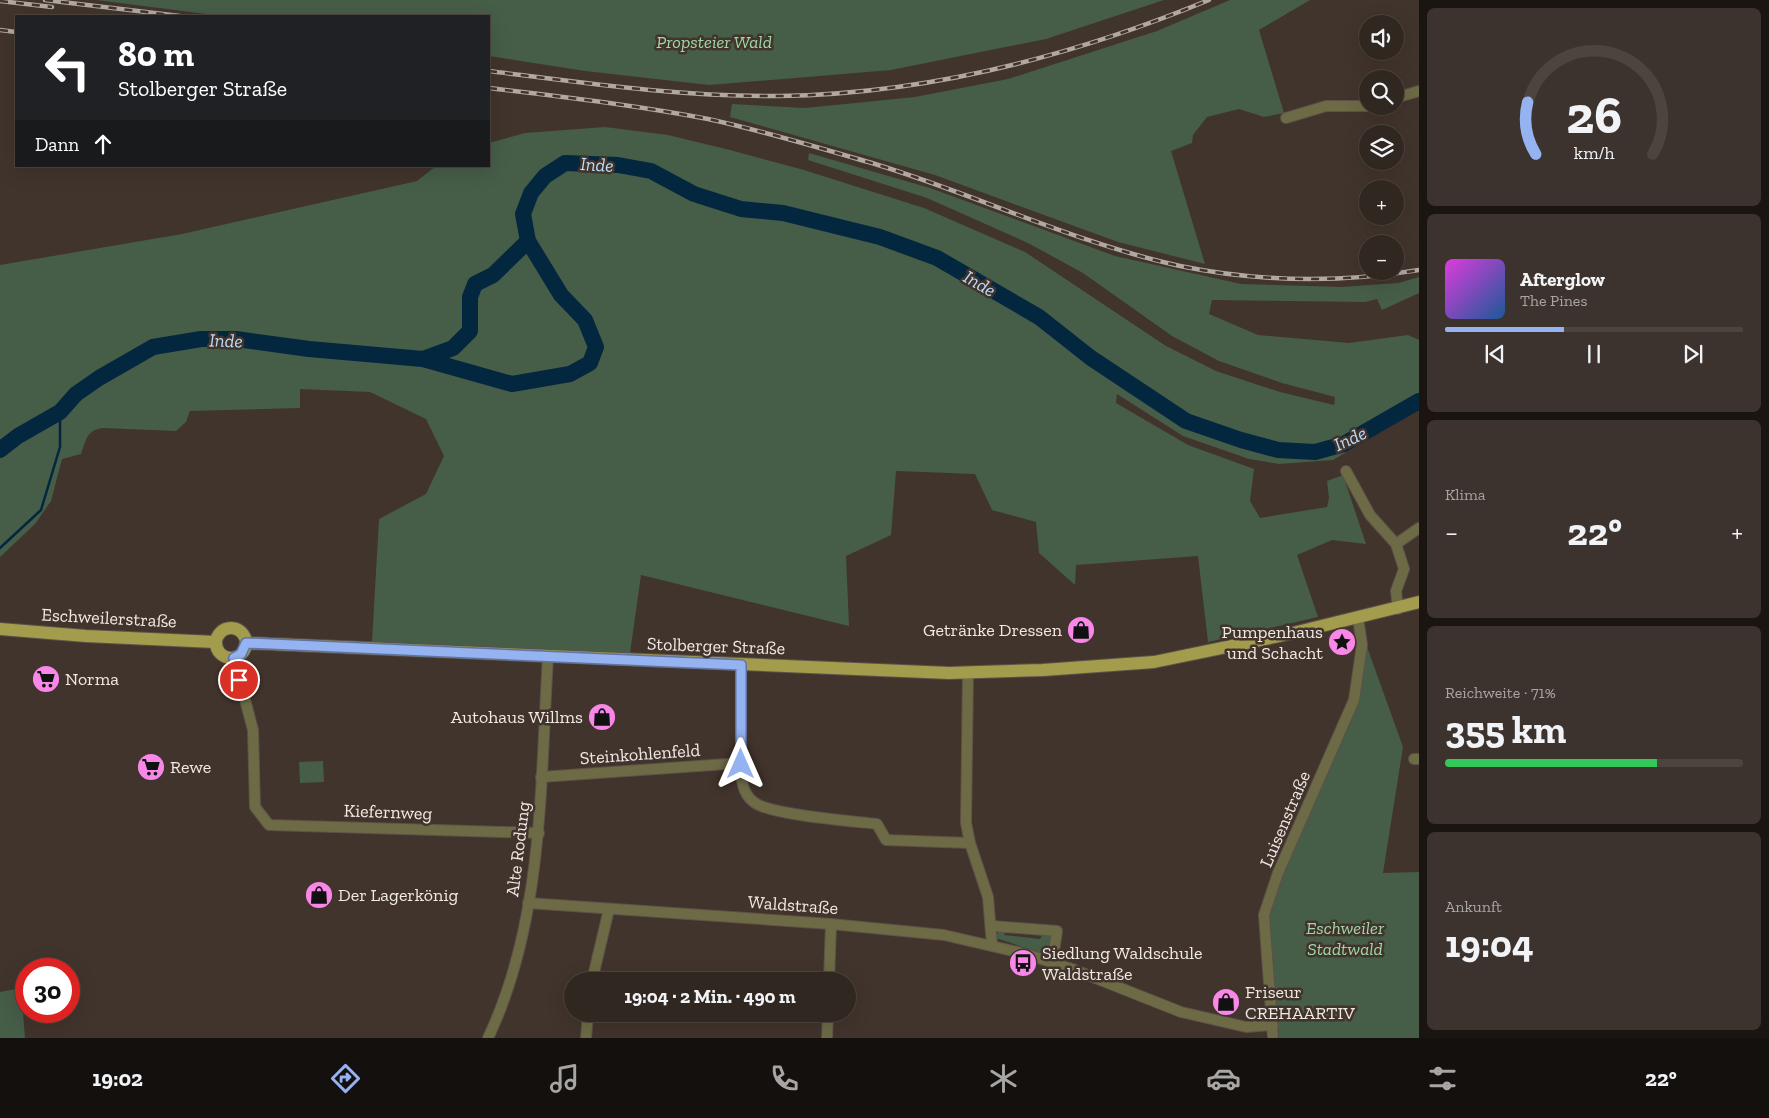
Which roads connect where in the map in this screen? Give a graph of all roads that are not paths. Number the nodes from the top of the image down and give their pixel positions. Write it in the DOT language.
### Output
graph roads {
  1 [pos="1419,91"];
  2 [pos="1404,95"];
  3 [pos="1359,106"];
  4 [pos="1286,118"];
  5 [pos="1346,471"];
  6 [pos="1419,528"];
  7 [pos="1396,544"];
  8 [pos="1419,602"];
  9 [pos="1398,609"];
  10 [pos="1358,618"];
  11 [pos="0,629"];
  12 [pos="215,642"];
  13 [pos="246,643"];
  14 [pos="548,657"];
  15 [pos="234,658"];
  16 [pos="741,665"];
  17 [pos="968,672"];
  18 [pos="741,764"];
  19 [pos="541,777"];
  20 [pos="539,833"];
  21 [pos="970,843"];
  22 [pos="528,903"];
  23 [pos="609,909"];
  24 [pos="831,924"];
  25 [pos="992,926"];
  26 [pos="992,945"];
  27 [pos="1052,964"];
  28 [pos="594,972"];
  29 [pos="829,972"];
  30 [pos="587,1022"];
  31 [pos="828,1022"];
  32 [pos="1273,1025"];
  33 [pos="488,1038"];
  34 [pos="586,1038"];
  35 [pos="827,1038"];
  36 [pos="1273,1038"];
  1 -- 2 [label="street"];
  3 -- 4 [label="street"];
  5 -- 7 [label="street"];
  6 -- 7 [label="street"];
  7 -- 9 [label="street"];
  8 -- 9 [label="main road, Stolberger Straße"];
  9 -- 10 [label="main road, Stolberger Straße"];
  10 -- 17 [label="main road, Stolberger Straße"];
  10 -- 32 [label="street, Luisenstraße"];
  11 -- 12 [label="main road, Eschweilerstraße"];
  12 -- 13 [label="main road"];
  12 -- 15 [label="main road"];
  13 -- 14 [label="main road, Stolberger Straße"];
  13 -- 15 [label="main road"];
  14 -- 16 [label="main road, Stolberger Straße"];
  14 -- 19 [label="street, Alte Rodung"];
  15 -- 20 [label="street, Kiefernweg"];
  16 -- 17 [label="main road, Stolberger Straße"];
  16 -- 18 [label="street"];
  17 -- 21 [label="street"];
  18 -- 19 [label="street, Steinkohlenfeld"];
  18 -- 21 [label="street"];
  19 -- 20 [label="street, Alte Rodung"];
  20 -- 22 [label="street, Alte Rodung"];
  21 -- 25 [label="street"];
  22 -- 23 [label="street, Waldstraße"];
  22 -- 33 [label="street, Alte Rodung"];
  23 -- 24 [label="street, Waldstraße"];
  23 -- 28 [label="street"];
  24 -- 26 [label="street, Waldstraße"];
  24 -- 29 [label="street"];
  25 -- 26 [label="street"];
  25 -- 27 [label="street"];
  26 -- 27 [label="street, Waldstraße"];
  27 -- 32 [label="street, Waldstraße"];
  30 -- 34 [label="street"];
  31 -- 35 [label="street"];
  32 -- 36 [label="street, Luisenstraße"];
}
